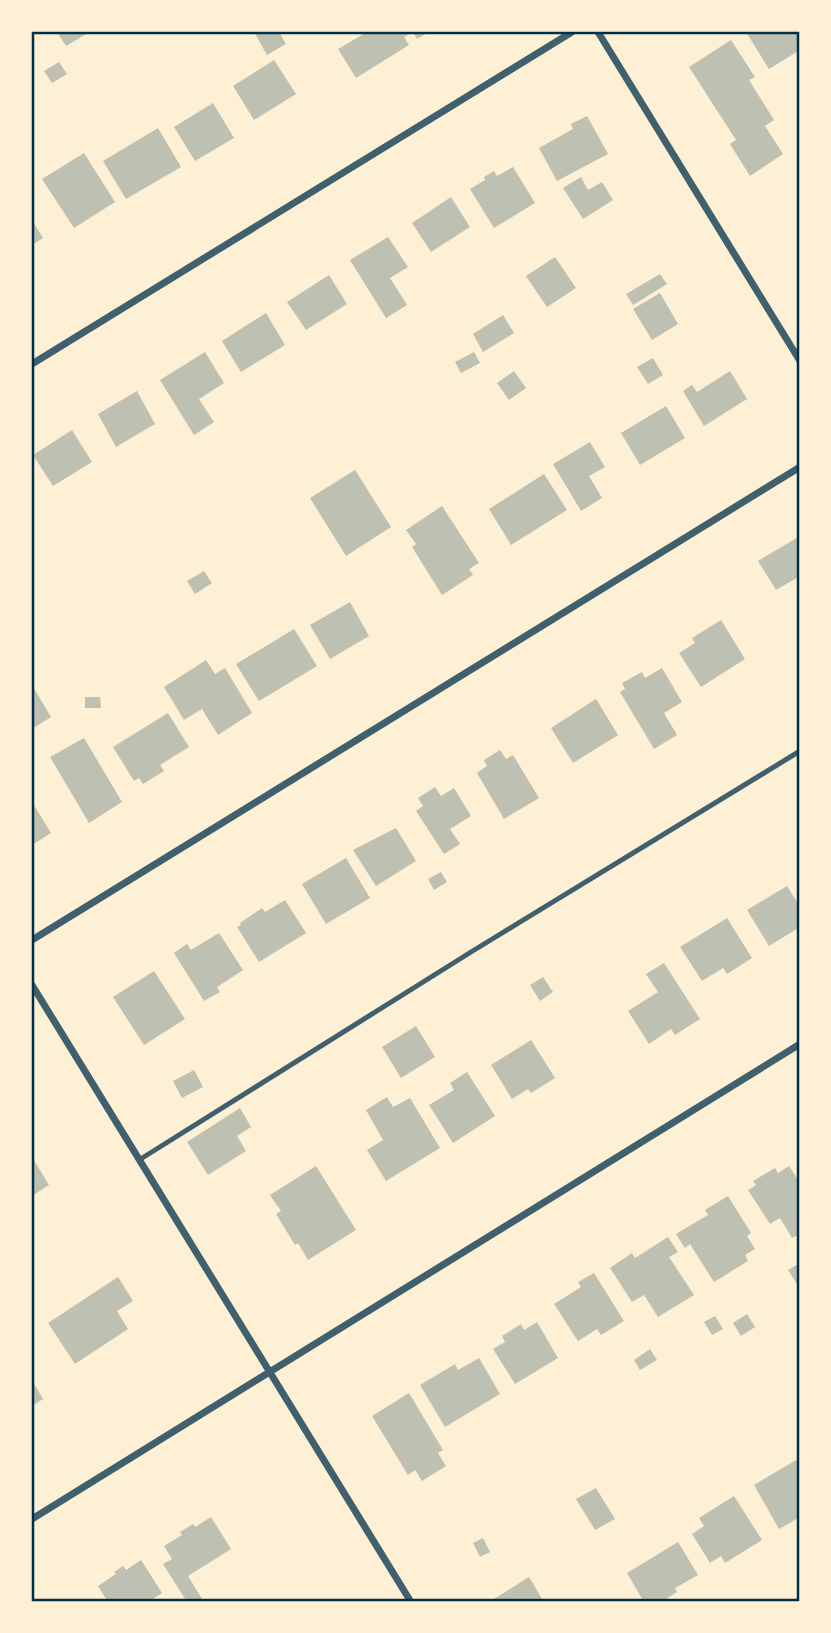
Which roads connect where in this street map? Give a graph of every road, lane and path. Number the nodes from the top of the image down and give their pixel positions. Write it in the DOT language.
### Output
graph roads {
  1 [pos="572,32"];
  2 [pos="598,32"];
  3 [pos="800,361"];
  4 [pos="32,364"];
  5 [pos="800,467"];
  6 [pos="800,751"];
  7 [pos="32,940"];
  8 [pos="32,985"];
  9 [pos="800,1044"];
  10 [pos="139,1160"];
  11 [pos="269,1371"];
  12 [pos="32,1519"];
  13 [pos="411,1601"];
  1 -- 4 [label="street"];
  2 -- 3 [label="street"];
  5 -- 7 [label="street"];
  6 -- 10 [label="lane"];
  8 -- 10 [label="street"];
  9 -- 11 [label="street"];
  10 -- 11 [label="street"];
  11 -- 12 [label="street"];
  11 -- 13 [label="street"];
}
